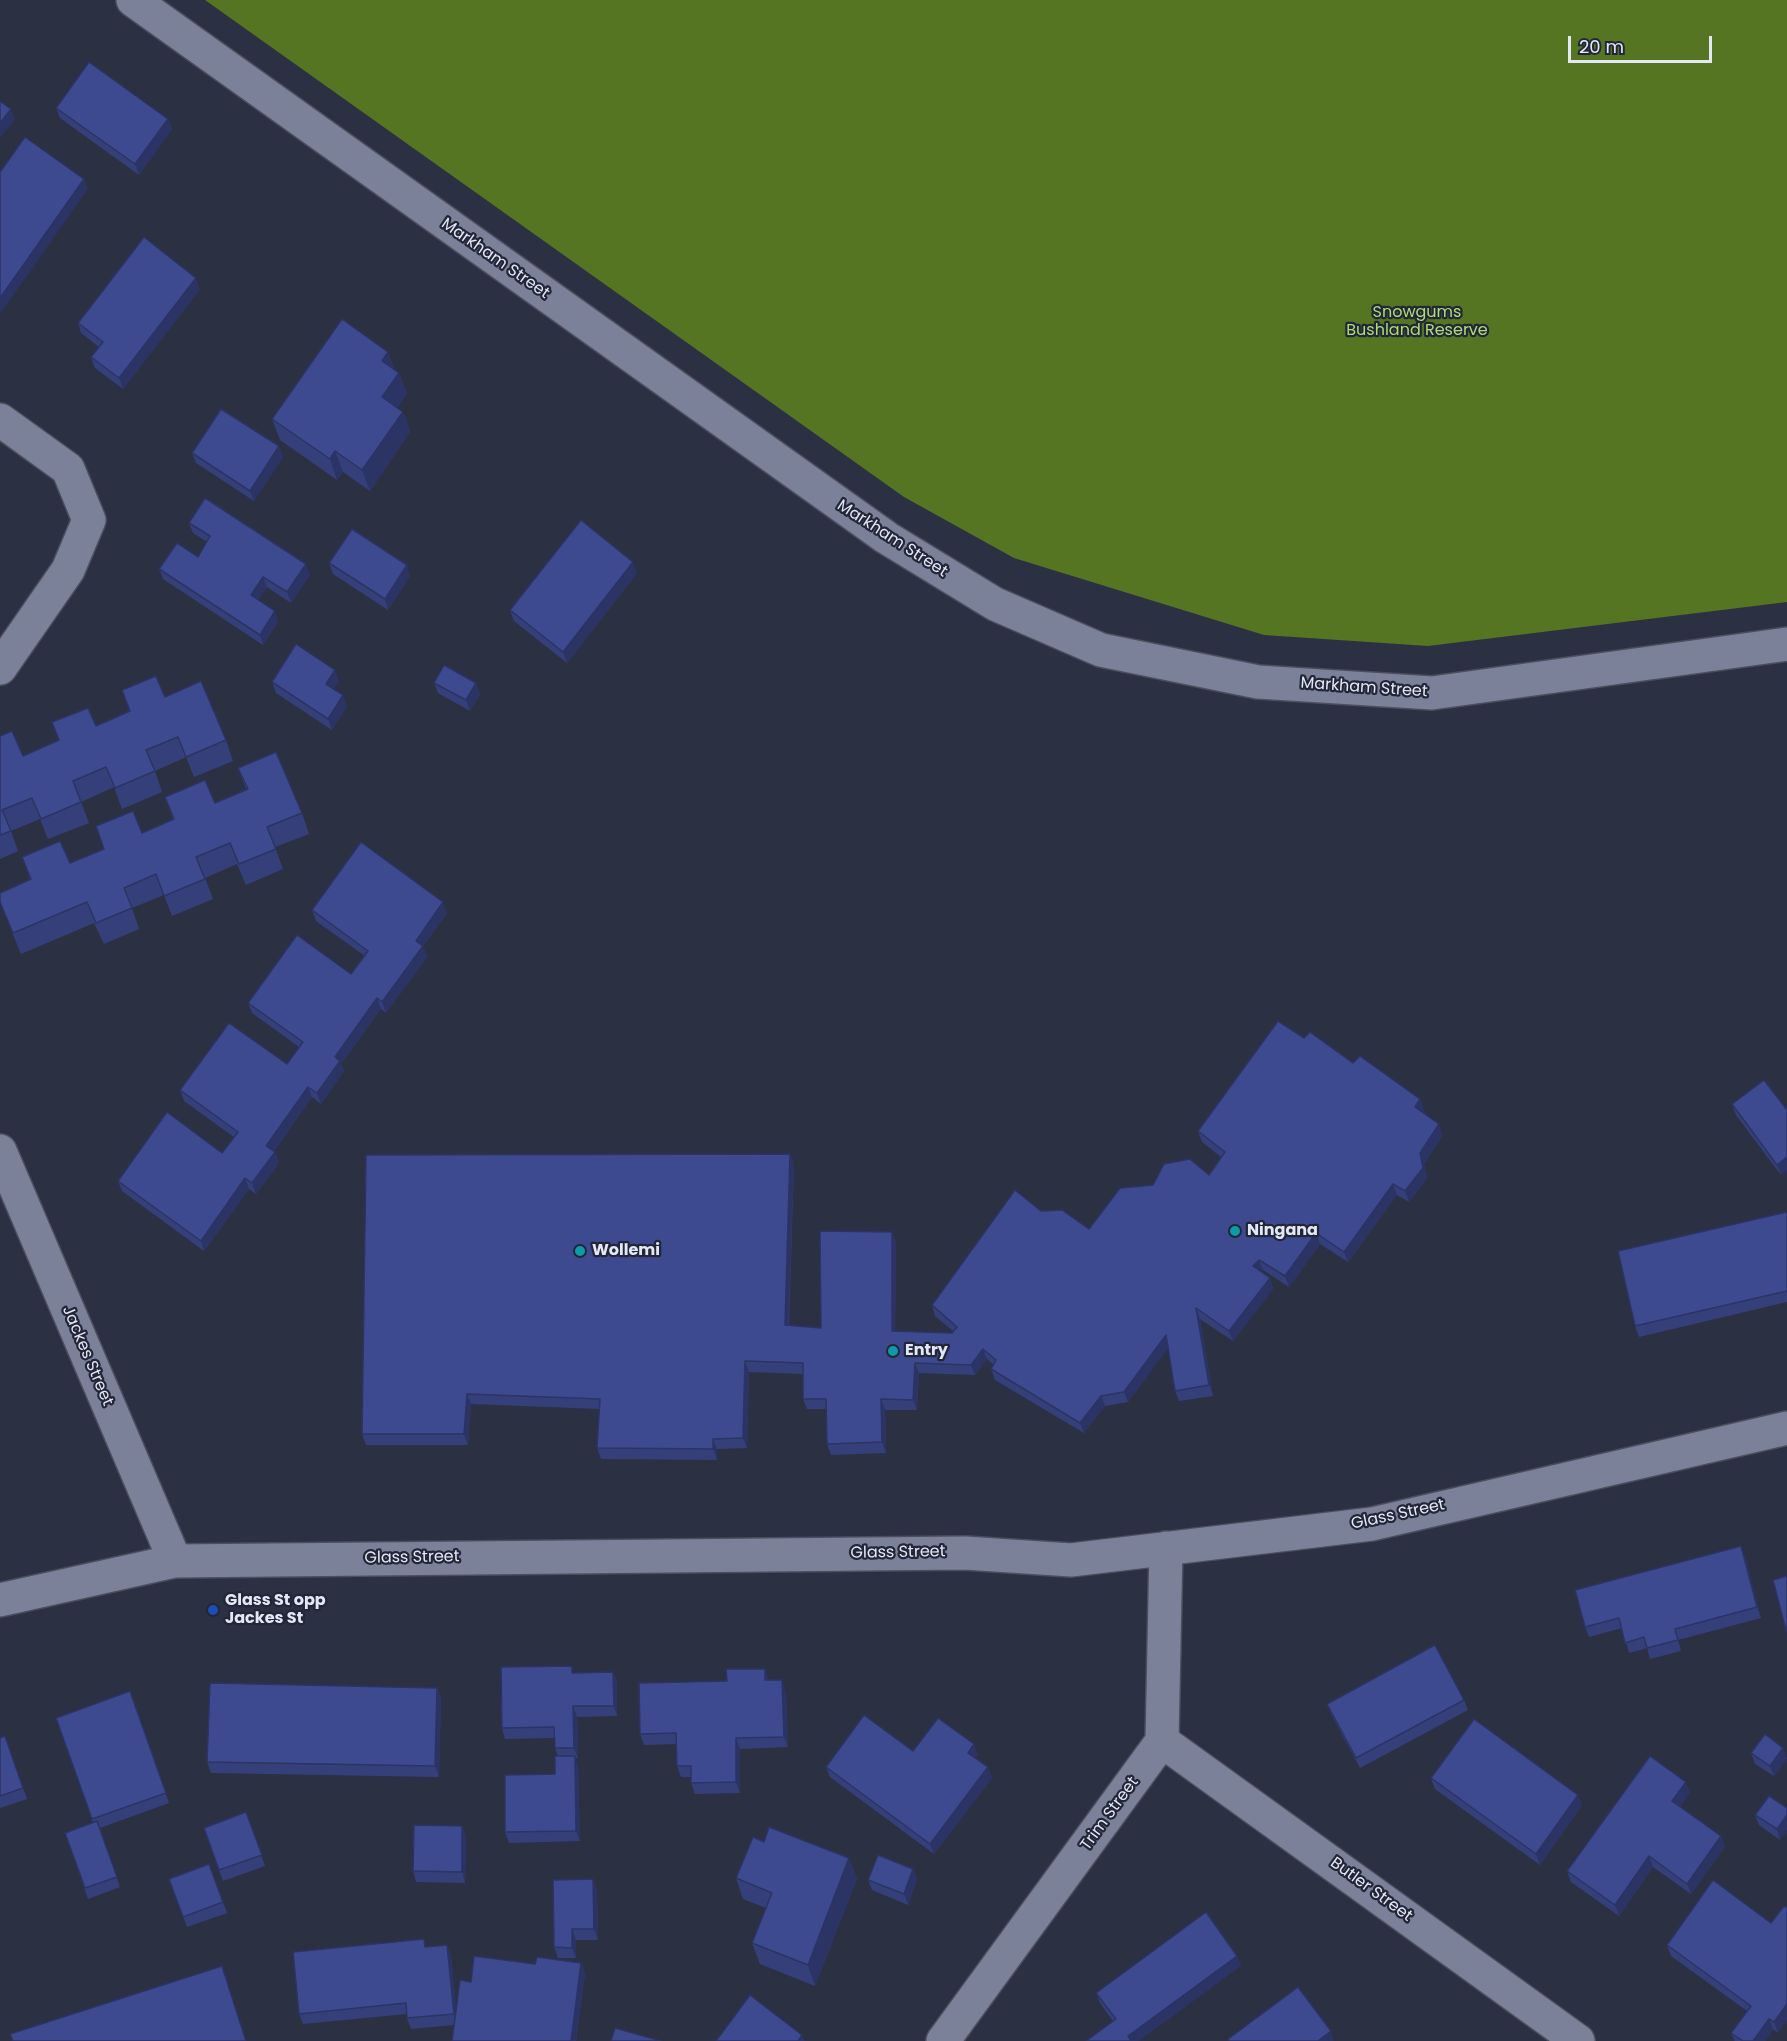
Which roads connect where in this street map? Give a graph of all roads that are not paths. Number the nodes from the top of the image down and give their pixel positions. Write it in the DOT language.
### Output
graph roads {
  1 [pos="133,0"];
  2 [pos="0,420"];
  3 [pos="1787,644"];
  4 [pos="0,668"];
  5 [pos="0,1151"];
  6 [pos="1787,1428"];
  7 [pos="1166,1548"];
  8 [pos="175,1561"];
  9 [pos="0,1600"];
  10 [pos="1162,1741"];
  11 [pos="943,2041"];
  12 [pos="1578,2041"];
  1 -- 3 [label="street, Markham Street"];
  2 -- 4 [label="street"];
  5 -- 8 [label="street, Jackes Street"];
  6 -- 7 [label="street, Glass Street"];
  7 -- 8 [label="street, Glass Street"];
  7 -- 10 [label="street"];
  8 -- 9 [label="street, Glass Street"];
  10 -- 11 [label="street, Trim Street"];
  10 -- 12 [label="street, Butler Street"];
}
